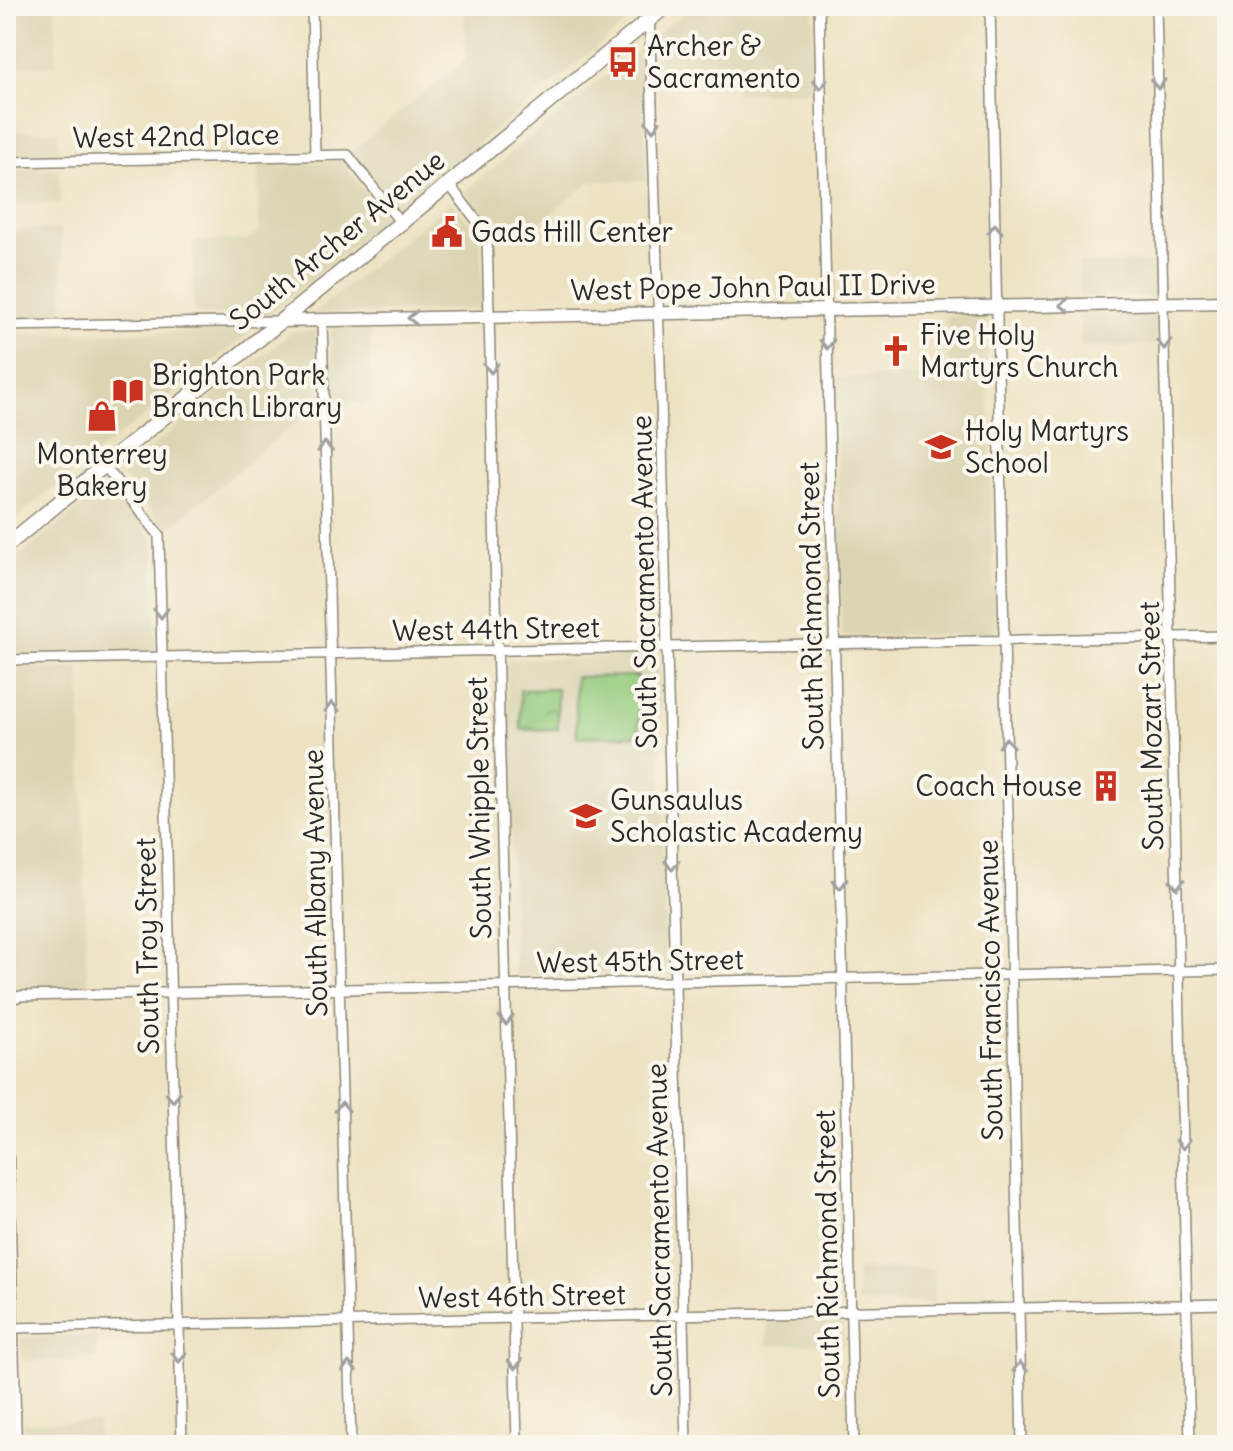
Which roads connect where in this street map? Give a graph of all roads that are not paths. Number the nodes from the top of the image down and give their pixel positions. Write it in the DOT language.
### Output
graph roads {
  1 [pos="312,6"];
  2 [pos="666,6"];
  3 [pos="819,6"];
  4 [pos="990,6"];
  5 [pos="1156,6"];
  6 [pos="649,13"];
  7 [pos="315,155"];
  8 [pos="6,162"];
  9 [pos="448,183"];
  10 [pos="400,222"];
  11 [pos="1227,302"];
  12 [pos="1163,303"];
  13 [pos="996,307"];
  14 [pos="826,310"];
  15 [pos="659,313"];
  16 [pos="489,317"];
  17 [pos="322,320"];
  18 [pos="279,321"];
  19 [pos="6,326"];
  20 [pos="104,465"];
  21 [pos="6,546"];
  22 [pos="1227,636"];
  23 [pos="1171,637"];
  24 [pos="1004,641"];
  25 [pos="834,644"];
  26 [pos="667,647"];
  27 [pos="497,651"];
  28 [pos="331,654"];
  29 [pos="162,657"];
  30 [pos="6,660"];
  31 [pos="1227,970"];
  32 [pos="1179,971"];
  33 [pos="1011,975"];
  34 [pos="842,979"];
  35 [pos="675,982"];
  36 [pos="506,986"];
  37 [pos="339,989"];
  38 [pos="170,993"];
  39 [pos="6,1001"];
  40 [pos="6,1158"];
  41 [pos="1227,1304"];
  42 [pos="1187,1305"];
  43 [pos="1019,1308"];
  44 [pos="850,1312"];
  45 [pos="683,1315"];
  46 [pos="514,1318"];
  47 [pos="348,1321"];
  48 [pos="179,1325"];
  49 [pos="11,1328"];
  50 [pos="14,1445"];
  51 [pos="182,1445"];
  52 [pos="351,1445"];
  53 [pos="517,1445"];
  54 [pos="686,1445"];
  55 [pos="854,1445"];
  56 [pos="1022,1445"];
  57 [pos="1190,1445"];
  1 -- 7 [label="street"];
  2 -- 6 [label="main road, South Archer Avenue"];
  3 -- 14 [label="street, South Richmond Street, one-way"];
  13 -- 4 [label="street, South Francisco Avenue, one-way"];
  5 -- 12 [label="street, South Mozart Street, one-way"];
  6 -- 9 [label="main road, South Archer Avenue"];
  6 -- 15 [label="street, South Sacramento Avenue, one-way"];
  7 -- 8 [label="street, West 42nd Place"];
  7 -- 10 [label="street, West 42nd Place"];
  9 -- 10 [label="main road, South Archer Avenue"];
  9 -- 16 [label="street, South Whipple Street"];
  10 -- 18 [label="main road, South Archer Avenue"];
  11 -- 12 [label="street, West Pope John Paul II Drive"];
  12 -- 13 [label="street, West Pope John Paul II Drive, one-way"];
  12 -- 23 [label="street, South Mozart Street, one-way"];
  13 -- 14 [label="street, West Pope John Paul II Drive"];
  13 -- 24 [label="street, South Francisco Avenue"];
  14 -- 15 [label="street, West Pope John Paul II Drive"];
  14 -- 25 [label="street, South Richmond Street, one-way"];
  15 -- 16 [label="street, West Pope John Paul II Drive"];
  15 -- 26 [label="street, South Sacramento Avenue"];
  16 -- 17 [label="street, West Pope John Paul II Drive, one-way"];
  16 -- 27 [label="street, South Whipple Street, one-way"];
  17 -- 18 [label="street, West Pope John Paul II Drive"];
  28 -- 17 [label="street, South Albany Avenue, one-way"];
  18 -- 19 [label="street"];
  18 -- 20 [label="main road, South Archer Avenue"];
  20 -- 21 [label="main road, South Archer Avenue"];
  20 -- 29 [label="street, South Troy Street, one-way"];
  22 -- 23 [label="street, West 44th Street"];
  23 -- 24 [label="street, West 44th Street"];
  23 -- 32 [label="street, South Mozart Street, one-way"];
  24 -- 25 [label="street, West 44th Street"];
  33 -- 24 [label="street, South Francisco Avenue, one-way"];
  25 -- 26 [label="street, West 44th Street"];
  25 -- 34 [label="street, South Richmond Street, one-way"];
  26 -- 27 [label="street, West 44th Street"];
  26 -- 35 [label="street, South Sacramento Avenue, one-way"];
  27 -- 28 [label="street, West 44th Street"];
  27 -- 36 [label="street, South Whipple Street"];
  28 -- 29 [label="street, West 44th Street"];
  37 -- 28 [label="street, South Albany Avenue, one-way"];
  29 -- 30 [label="street, West 44th Street"];
  29 -- 38 [label="street, South Troy Street"];
  31 -- 32 [label="street, West 45th Street"];
  32 -- 33 [label="street, West 45th Street"];
  32 -- 42 [label="street, South Mozart Street, one-way"];
  33 -- 34 [label="street, West 45th Street"];
  33 -- 43 [label="street, South Francisco Avenue"];
  34 -- 35 [label="street, West 45th Street"];
  34 -- 44 [label="street, South Richmond Street"];
  35 -- 36 [label="street, West 45th Street"];
  35 -- 45 [label="street, South Sacramento Avenue"];
  36 -- 37 [label="street, West 45th Street"];
  36 -- 46 [label="street, South Whipple Street, one-way"];
  37 -- 38 [label="street, West 45th Street"];
  47 -- 37 [label="street, South Albany Avenue, one-way"];
  38 -- 39 [label="street, West 45th Street"];
  38 -- 48 [label="street, South Troy Street, one-way"];
  40 -- 49 [label="main road"];
  41 -- 42 [label="street, West 46th Street"];
  42 -- 43 [label="street, West 46th Street"];
  42 -- 57 [label="street, South Mozart Street"];
  43 -- 44 [label="street, West 46th Street"];
  56 -- 43 [label="street, South Francisco Avenue, one-way"];
  44 -- 45 [label="street, West 46th Street"];
  44 -- 55 [label="street, South Richmond Street"];
  45 -- 46 [label="street, West 46th Street"];
  45 -- 54 [label="street, South Sacramento Avenue"];
  46 -- 47 [label="street, West 46th Street"];
  46 -- 53 [label="street, South Whipple Street, one-way"];
  47 -- 48 [label="street, West 46th Street"];
  52 -- 47 [label="street, South Albany Avenue, one-way"];
  48 -- 49 [label="street, West 46th Street"];
  48 -- 51 [label="street, South Troy Street, one-way"];
  49 -- 50 [label="main road"];
}
